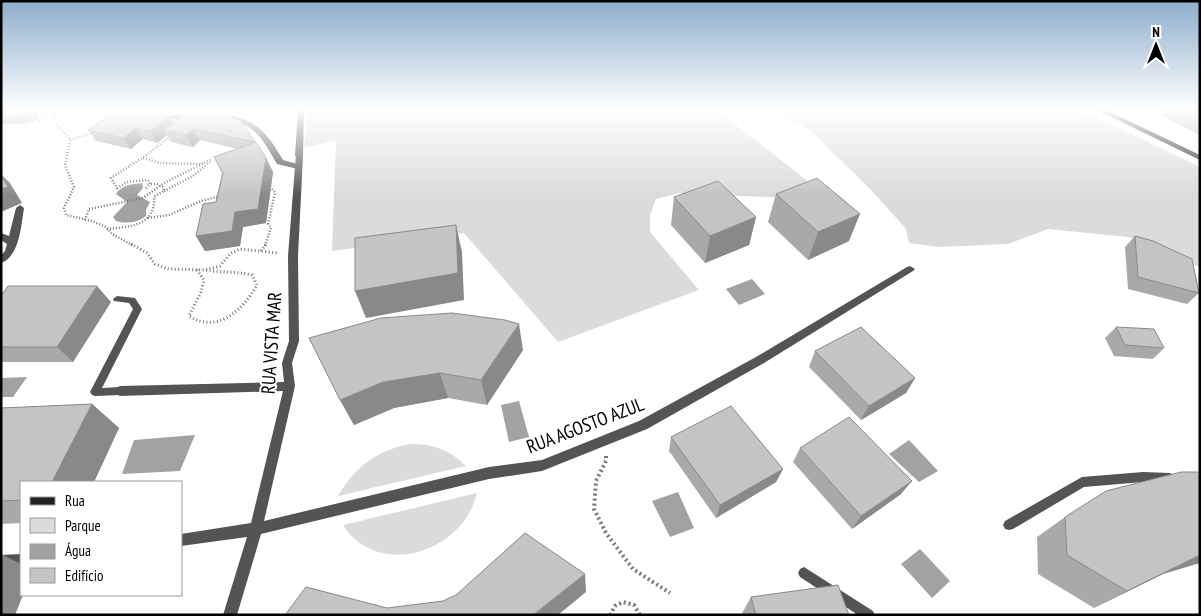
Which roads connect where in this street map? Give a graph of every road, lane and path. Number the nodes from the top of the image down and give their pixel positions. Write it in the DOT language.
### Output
graph roads {
  1 [pos="74,139"];
  2 [pos="168,139"];
  3 [pos="266,139"];
  4 [pos="300,139"];
  5 [pos="1160,139"];
  6 [pos="70,140"];
  7 [pos="142,158"];
  8 [pos="1200,158"];
  9 [pos="299,162"];
  10 [pos="204,164"];
  11 [pos="150,184"];
  12 [pos="262,184"];
  13 [pos="161,186"];
  14 [pos="117,188"];
  15 [pos="146,188"];
  16 [pos="164,191"];
  17 [pos="114,192"];
  18 [pos="222,196"];
  19 [pos="20,208"];
  20 [pos="148,218"];
  21 [pos="85,220"];
  22 [pos="107,228"];
  23 [pos="1,236"];
  24 [pos="12,246"];
  25 [pos="261,251"];
  26 [pos="293,256"];
  27 [pos="1,260"];
  28 [pos="910,269"];
  29 [pos="196,270"];
  30 [pos="206,270"];
  31 [pos="117,299"];
  32 [pos="290,386"];
  33 [pos="120,391"];
  34 [pos="604,440"];
  35 [pos="1181,479"];
  36 [pos="1009,525"];
  37 [pos="256,529"];
  38 [pos="182,540"];
  39 [pos="20,560"];
  40 [pos="1,562"];
  41 [pos="804,572"];
  42 [pos="670,592"];
  43 [pos="230,615"];
  44 [pos="610,615"];
  45 [pos="640,615"];
  46 [pos="869,615"];
  1 -- 6 [label="path"];
  2 -- 7 [label="path"];
  3 -- 9 [label="lane"];
  4 -- 9 [label="lane"];
  5 -- 8 [label="street"];
  6 -- 21 [label="path"];
  7 -- 10 [label="path"];
  7 -- 14 [label="path"];
  9 -- 26 [label="street, RUA VISTA MAR"];
  10 -- 13 [label="path"];
  10 -- 16 [label="path"];
  11 -- 13 [label="path"];
  11 -- 14 [label="path"];
  11 -- 15 [label="path"];
  12 -- 25 [label="path"];
  13 -- 16 [label="path"];
  13 -- 21 [label="path"];
  14 -- 17 [label="path"];
  16 -- 20 [label="path"];
  18 -- 20 [label="path"];
  19 -- 24 [label="street"];
  20 -- 22 [label="path"];
  21 -- 22 [label="path"];
  22 -- 29 [label="path"];
  23 -- 24 [label="street"];
  24 -- 27 [label="street"];
  25 -- 26 [label="path"];
  25 -- 30 [label="path"];
  26 -- 32 [label="street, RUA VISTA MAR"];
  28 -- 34 [label="street, RUA AGOSTO AZUL"];
  29 -- 30 [label="path"];
  29 -- 30 [label="path"];
  31 -- 33 [label="lane"];
  32 -- 33 [label="street"];
  32 -- 37 [label="street, RUA VISTA MAR"];
  34 -- 37 [label="street, RUA AGOSTO AZUL"];
  34 -- 42 [label="path"];
  35 -- 36 [label="lane"];
  37 -- 38 [label="street, RUA AGOSTO AZUL"];
  37 -- 43 [label="street, RUA VISTA MAR"];
  39 -- 40 [label="street"];
  41 -- 46 [label="lane"];
  44 -- 45 [label="path"];
}
